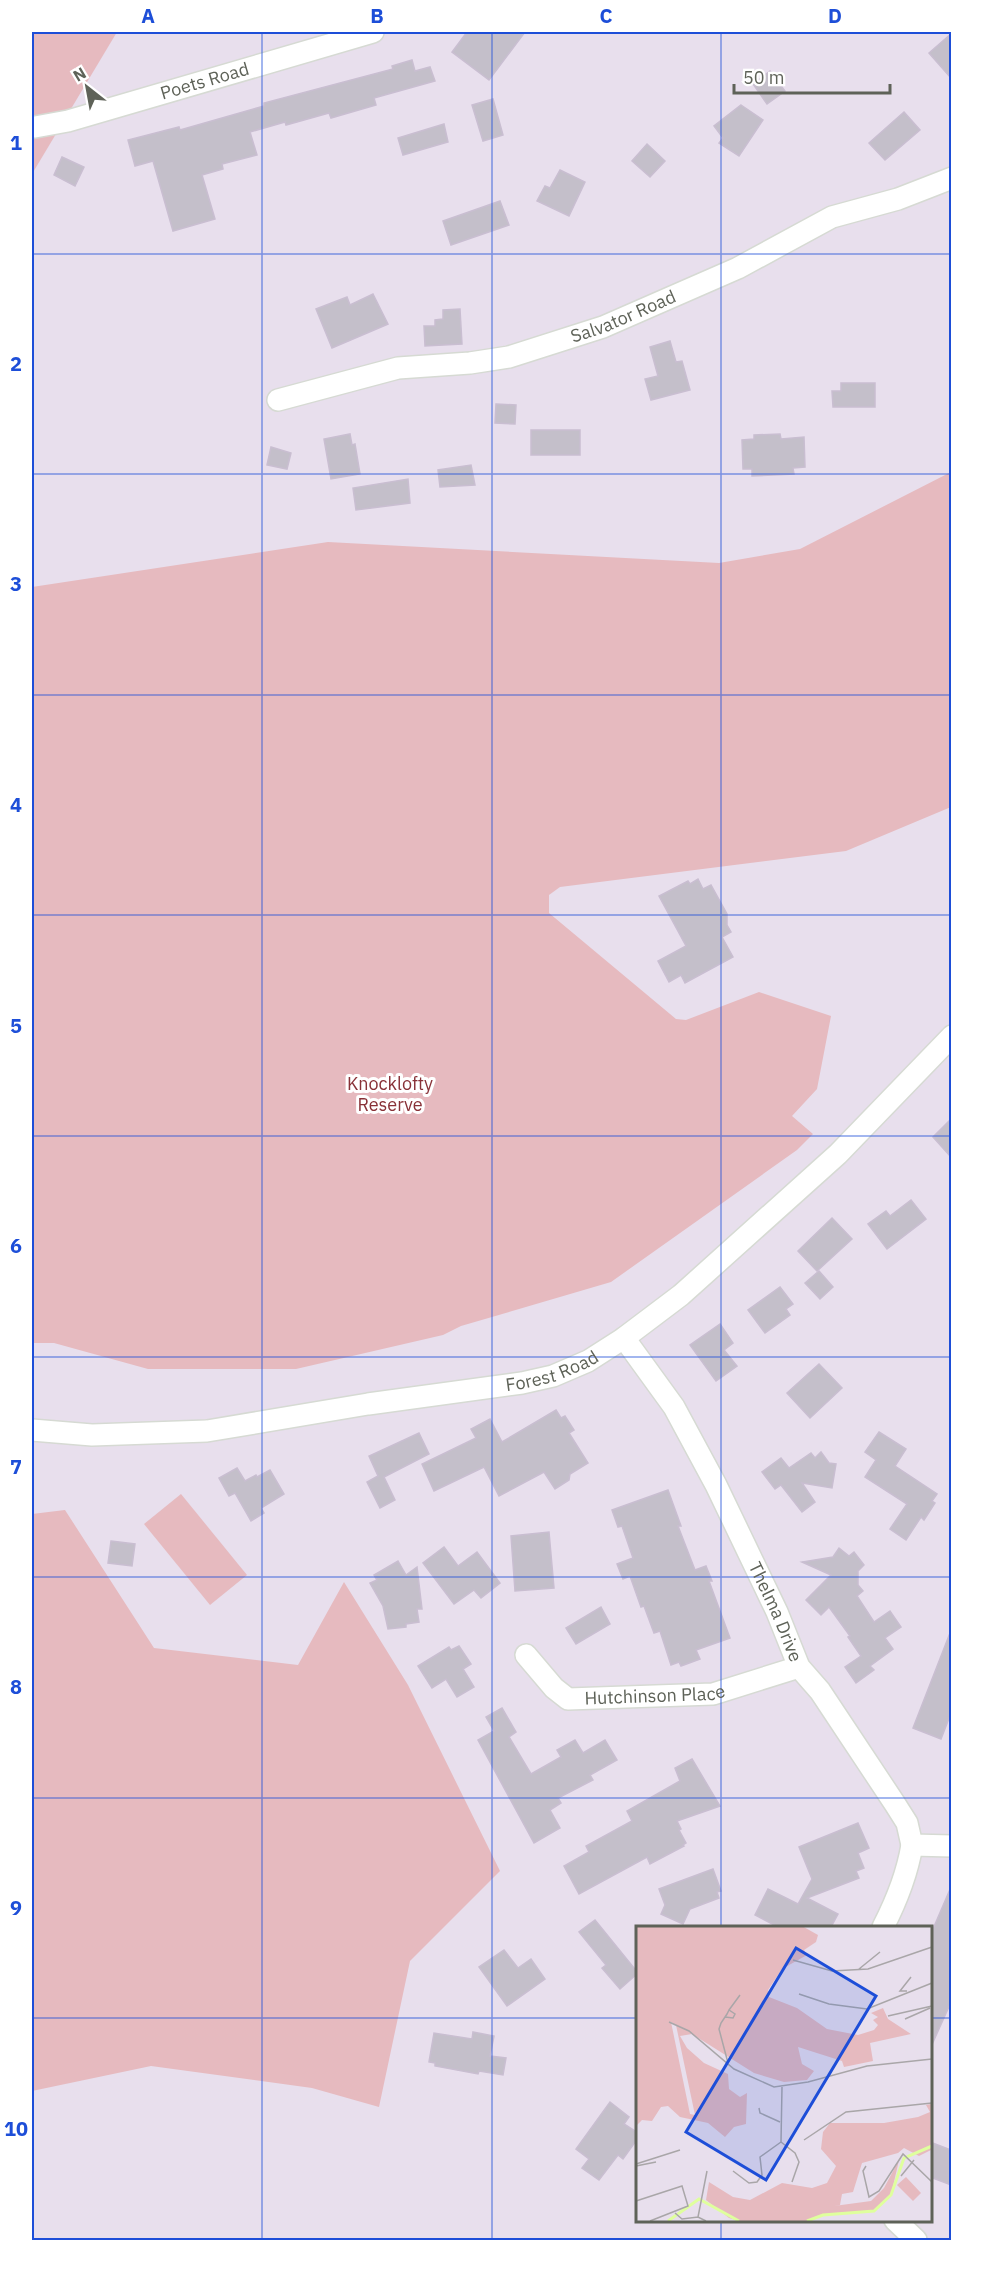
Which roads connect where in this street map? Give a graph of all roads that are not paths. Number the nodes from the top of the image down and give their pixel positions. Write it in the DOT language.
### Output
graph roads {
  1 [pos="373,32"];
  2 [pos="35,127"];
  3 [pos="951,178"];
  4 [pos="278,400"];
  5 [pos="951,1036"];
  6 [pos="624,1338"];
  7 [pos="32,1430"];
  8 [pos="526,1655"];
  9 [pos="800,1667"];
  10 [pos="912,1845"];
  11 [pos="951,1846"];
  12 [pos="883,1926"];
  13 [pos="896,2221"];
  14 [pos="916,2241"];
  1 -- 2 [label="street, Poets Road"];
  3 -- 4 [label="street, Salvator Road"];
  5 -- 6 [label="street, Forest Road"];
  6 -- 7 [label="street, Forest Road"];
  6 -- 9 [label="street, Thelma Drive"];
  8 -- 9 [label="street, Hutchinson Place"];
  9 -- 10 [label="street, Thelma Drive"];
  10 -- 11 [label="street"];
  10 -- 12 [label="street"];
  13 -- 14 [label="street"];
}
